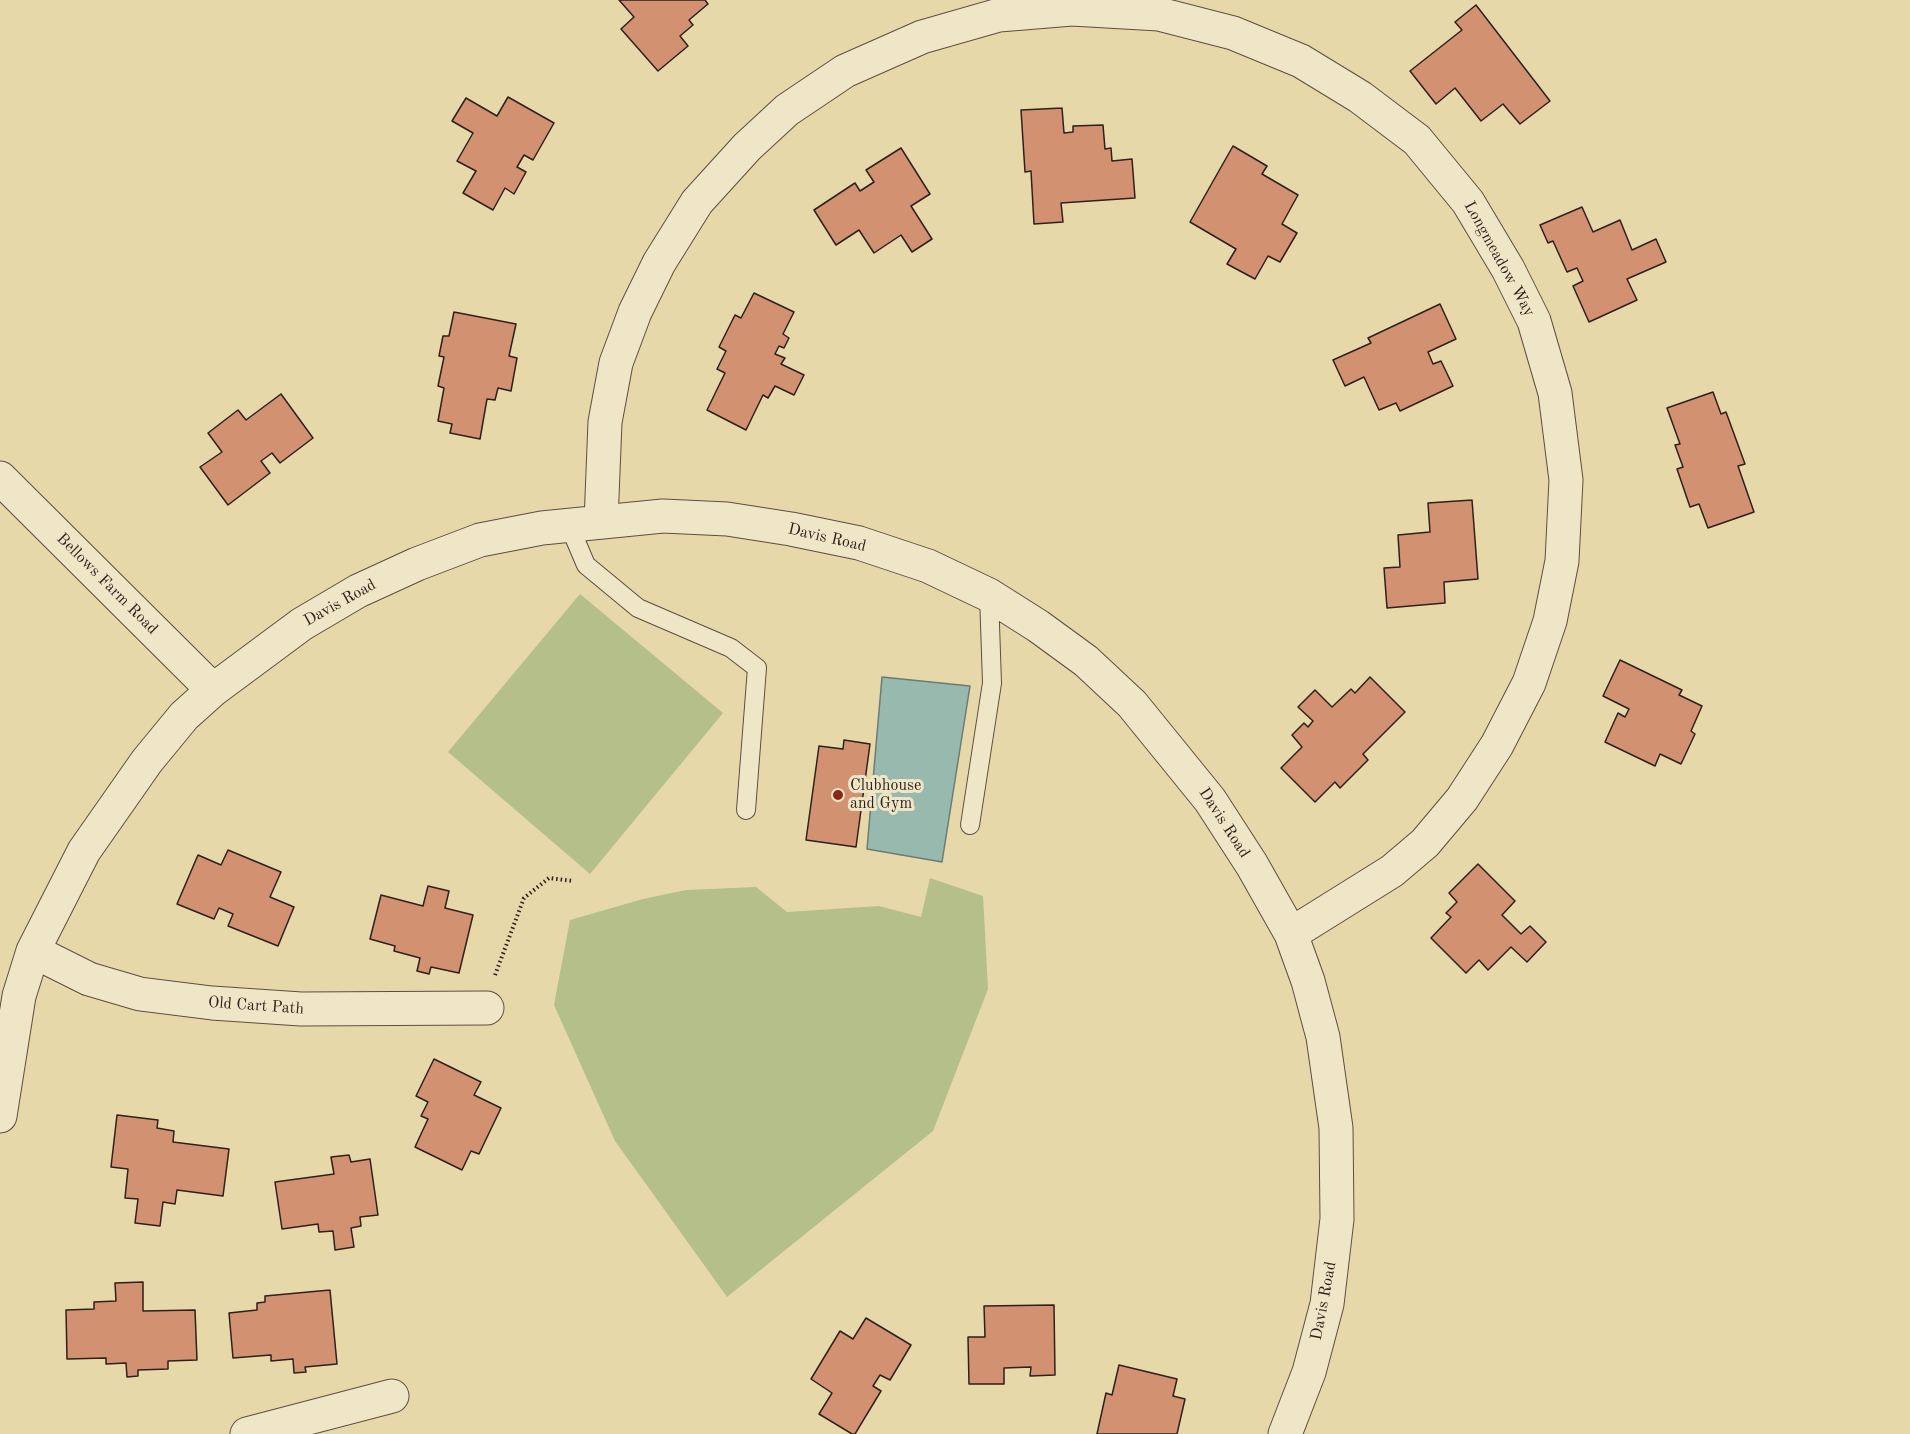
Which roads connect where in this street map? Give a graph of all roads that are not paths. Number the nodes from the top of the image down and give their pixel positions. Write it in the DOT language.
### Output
graph roads {
  1 [pos="0,478"];
  2 [pos="601,522"];
  3 [pos="568,525"];
  4 [pos="989,595"];
  5 [pos="213,690"];
  6 [pos="746,810"];
  7 [pos="970,825"];
  8 [pos="1291,934"];
  9 [pos="33,951"];
  10 [pos="487,1008"];
  11 [pos="0,1116"];
  12 [pos="392,1396"];
  13 [pos="247,1434"];
  14 [pos="1285,1434"];
  1 -- 5 [label="street, Bellows Farm Road"];
  2 -- 3 [label="street, Davis Road"];
  2 -- 4 [label="street, Davis Road"];
  2 -- 8 [label="street, Longmeadow Way"];
  3 -- 5 [label="street, Davis Road"];
  3 -- 6 [label="lane"];
  4 -- 7 [label="lane"];
  4 -- 8 [label="street, Davis Road"];
  5 -- 9 [label="street, Davis Road"];
  8 -- 14 [label="street, Davis Road"];
  9 -- 10 [label="street, Old Cart Path"];
  9 -- 11 [label="street, Davis Road"];
  12 -- 13 [label="street"];
}
